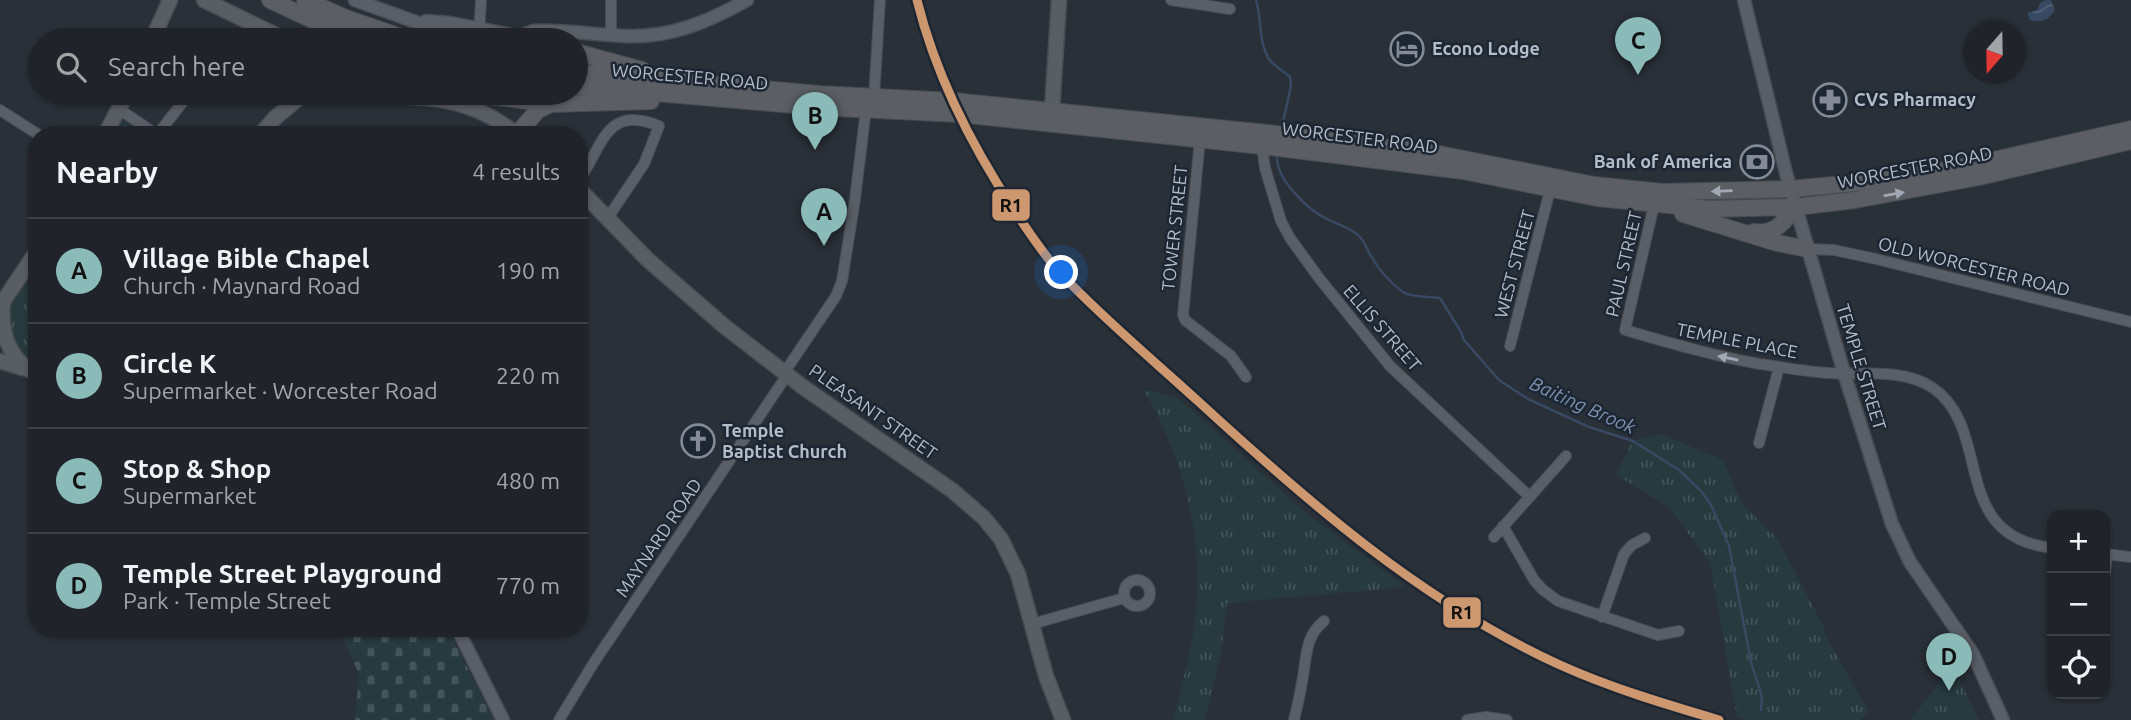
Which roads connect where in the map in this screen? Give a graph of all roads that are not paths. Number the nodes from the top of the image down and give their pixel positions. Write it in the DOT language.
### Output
graph roads {
  1 [pos="170,0"];
  2 [pos="204,0"];
  3 [pos="271,0"];
  4 [pos="304,0"];
  5 [pos="355,0"];
  6 [pos="481,0"];
  7 [pos="611,0"];
  8 [pos="747,0"];
  9 [pos="880,0"];
  10 [pos="1059,0"];
  11 [pos="1171,0"];
  12 [pos="1744,0"];
  13 [pos="1230,9"];
  14 [pos="157,28"];
  15 [pos="261,28"];
  16 [pos="332,28"];
  17 [pos="375,28"];
  18 [pos="458,28"];
  19 [pos="479,28"];
  20 [pos="588,33"];
  21 [pos="611,35"];
  22 [pos="588,55"];
  23 [pos="588,73"];
  24 [pos="695,83"];
  25 [pos="588,87"];
  26 [pos="732,100"];
  27 [pos="588,103"];
  28 [pos="870,103"];
  29 [pos="121,105"];
  30 [pos="181,105"];
  31 [pos="290,105"];
  32 [pos="461,105"];
  33 [pos="547,105"];
  34 [pos="119,109"];
  35 [pos="0,110"];
  36 [pos="1052,111"];
  37 [pos="110,126"];
  38 [pos="144,126"];
  39 [pos="164,126"];
  40 [pos="268,126"];
  41 [pos="506,126"];
  42 [pos="524,126"];
  43 [pos="28,128"];
  44 [pos="2131,129"];
  45 [pos="1200,139"];
  46 [pos="2131,141"];
  47 [pos="1262,146"];
  48 [pos="588,164"];
  49 [pos="1790,189"];
  50 [pos="1550,190"];
  51 [pos="588,199"];
  52 [pos="1654,205"];
  53 [pos="1796,207"];
  54 [pos="607,219"];
  55 [pos="1731,227"];
  56 [pos="1808,249"];
  57 [pos="28,264"];
  58 [pos="1,304"];
  59 [pos="2131,322"];
  60 [pos="1625,330"];
  61 [pos="1510,346"];
  62 [pos="0,361"];
  63 [pos="1779,367"];
  64 [pos="28,368"];
  65 [pos="28,370"];
  66 [pos="1844,373"];
  67 [pos="786,374"];
  68 [pos="1246,377"];
  69 [pos="1759,443"];
  70 [pos="1566,456"];
  71 [pos="1530,497"];
  72 [pos="1503,526"];
  73 [pos="1494,537"];
  74 [pos="1645,538"];
  75 [pos="2047,547"];
  76 [pos="2110,554"];
  77 [pos="2131,557"];
  78 [pos="1124,598"];
  79 [pos="1602,617"];
  80 [pos="1324,621"];
  81 [pos="1032,624"];
  82 [pos="1679,631"];
  83 [pos="462,637"];
  84 [pos="503,720"];
  85 [pos="559,720"];
  86 [pos="1063,720"];
  87 [pos="1294,720"];
  88 [pos="1467,720"];
  89 [pos="1507,720"];
  90 [pos="2003,720"];
  1 -- 14 [label="main road"];
  2 -- 15 [label="main road"];
  3 -- 16 [label="highway"];
  4 -- 17 [label="highway"];
  5 -- 18 [label="street"];
  6 -- 19 [label="street"];
  7 -- 21 [label="street"];
  8 -- 21 [label="street"];
  9 -- 28 [label="street, MAYNARD ROAD"];
  10 -- 36 [label="main road"];
  11 -- 13 [label="street"];
  12 -- 49 [label="street, TEMPLE STREET"];
  20 -- 21 [label="street"];
  22 -- 24 [label="highway"];
  23 -- 24 [label="highway, WORCESTER ROAD"];
  24 -- 28 [label="highway, WORCESTER ROAD"];
  25 -- 26 [label="highway, WORCESTER ROAD"];
  26 -- 27 [label="highway"];
  26 -- 28 [label="highway, WORCESTER ROAD"];
  28 -- 36 [label="highway, WORCESTER ROAD"];
  28 -- 45 [label="highway, WORCESTER ROAD"];
  28 -- 67 [label="street, MAYNARD ROAD"];
  29 -- 34 [label="main road"];
  30 -- 39 [label="street"];
  31 -- 40 [label="main road"];
  32 -- 41 [label="main road"];
  33 -- 42 [label="highway"];
  34 -- 37 [label="main road"];
  34 -- 38 [label="street"];
  35 -- 43 [label="street"];
  49 -- 36 [label="highway, WORCESTER ROAD, one-way"];
  44 -- 49 [label="highway, WORCESTER ROAD"];
  45 -- 47 [label="highway, WORCESTER ROAD"];
  45 -- 68 [label="street, TOWER STREET"];
  53 -- 46 [label="highway, WORCESTER ROAD, one-way"];
  47 -- 50 [label="highway, WORCESTER ROAD"];
  47 -- 71 [label="street, ELLIS STREET"];
  48 -- 54 [label="street"];
  49 -- 53 [label="street, TEMPLE STREET"];
  50 -- 52 [label="highway, WORCESTER ROAD"];
  50 -- 61 [label="street, WEST STREET"];
  51 -- 54 [label="main road, PLEASANT STREET"];
  52 -- 53 [label="highway, WORCESTER ROAD"];
  52 -- 55 [label="highway"];
  52 -- 60 [label="street, PAUL STREET"];
  53 -- 55 [label="highway"];
  53 -- 56 [label="street, TEMPLE STREET"];
  54 -- 67 [label="main road, PLEASANT STREET"];
  55 -- 56 [label="highway"];
  56 -- 59 [label="street, OLD WORCESTER ROAD"];
  56 -- 66 [label="street, TEMPLE STREET"];
  57 -- 58 [label="main road"];
  58 -- 64 [label="main road"];
  63 -- 60 [label="street, TEMPLE PLACE, one-way"];
  62 -- 65 [label="main road"];
  63 -- 66 [label="street, TEMPLE PLACE"];
  63 -- 69 [label="street"];
  66 -- 75 [label="street, TEMPLE PLACE"];
  66 -- 90 [label="street, TEMPLE STREET"];
  67 -- 81 [label="main road, PLEASANT STREET"];
  67 -- 85 [label="street, MAYNARD ROAD"];
  70 -- 71 [label="street"];
  71 -- 72 [label="street"];
  72 -- 73 [label="street"];
  72 -- 79 [label="street"];
  74 -- 79 [label="street"];
  76 -- 77 [label="street"];
  78 -- 81 [label="street"];
  79 -- 82 [label="street"];
  80 -- 87 [label="street"];
  81 -- 86 [label="main road, PLEASANT STREET"];
  83 -- 84 [label="street"];
  88 -- 89 [label="street"];
}
